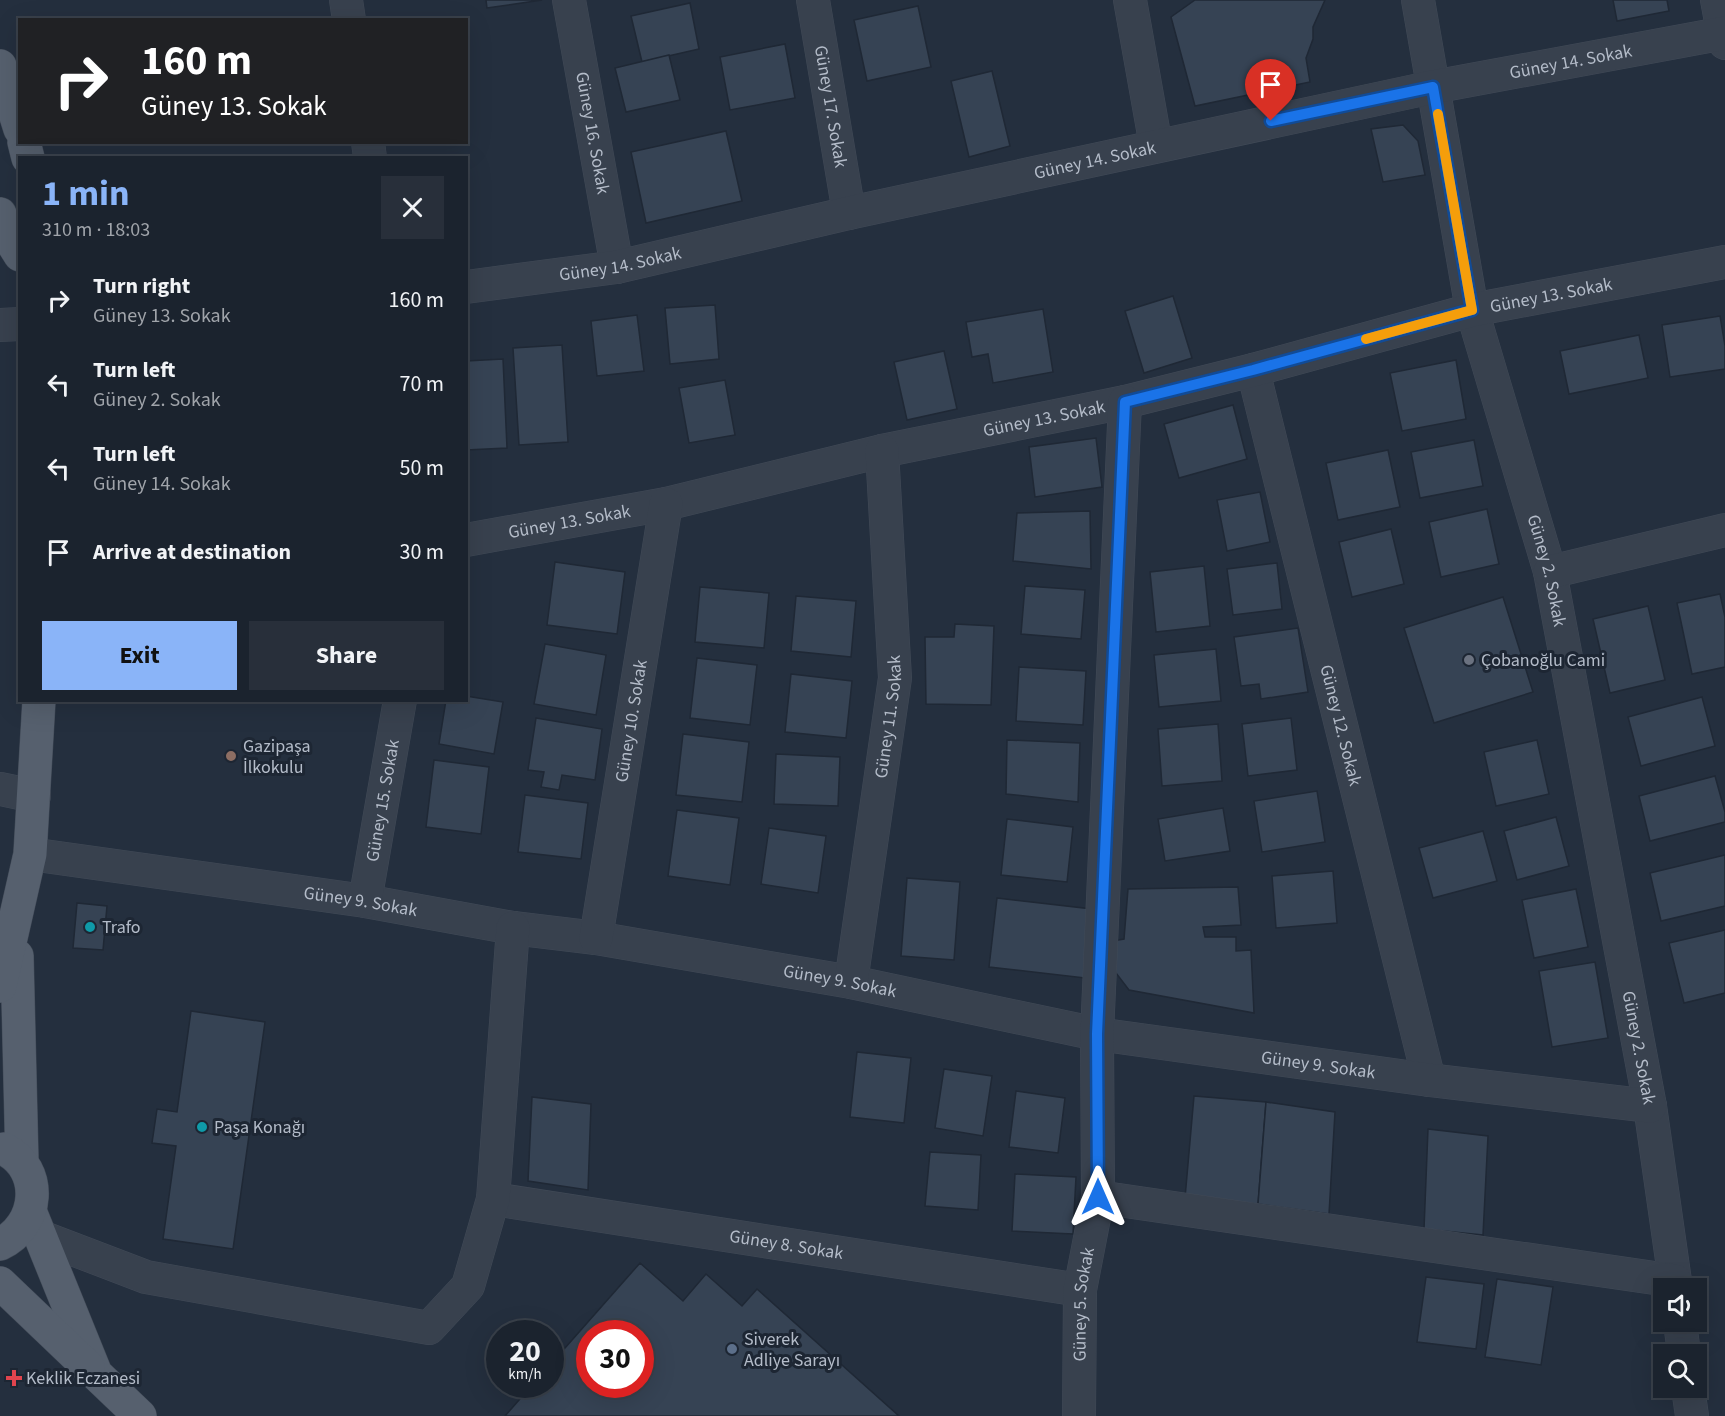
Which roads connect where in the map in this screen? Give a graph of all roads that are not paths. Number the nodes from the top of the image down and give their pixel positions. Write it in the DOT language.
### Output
graph roads {
  1 [pos="346,0"];
  2 [pos="569,0"];
  3 [pos="813,0"];
  4 [pos="1130,0"];
  5 [pos="1418,0"];
  6 [pos="1717,0"];
  7 [pos="349,18"];
  8 [pos="1724,36"];
  9 [pos="0,66"];
  10 [pos="1433,87"];
  11 [pos="18,123"];
  12 [pos="1156,146"];
  13 [pos="849,213"];
  14 [pos="0,214"];
  15 [pos="18,252"];
  16 [pos="1725,262"];
  17 [pos="617,267"];
  18 [pos="468,287"];
  19 [pos="1472,310"];
  20 [pos="18,324"];
  21 [pos="0,326"];
  22 [pos="1253,370"];
  23 [pos="1125,402"];
  24 [pos="882,450"];
  25 [pos="666,504"];
  26 [pos="1725,530"];
  27 [pos="468,540"];
  28 [pos="1550,572"];
  29 [pos="39,702"];
  30 [pos="400,702"];
  31 [pos="0,789"];
  32 [pos="34,796"];
  33 [pos="30,854"];
  34 [pos="365,901"];
  35 [pos="16,912"];
  36 [pos="513,928"];
  37 [pos="596,938"];
  38 [pos="851,982"];
  39 [pos="0,986"];
  40 [pos="1097,1034"];
  41 [pos="1429,1080"];
  42 [pos="1650,1106"];
  43 [pos="11,1155"];
  44 [pos="1098,1197"];
  45 [pos="493,1199"];
  46 [pos="36,1224"];
  47 [pos="0,1244"];
  48 [pos="1674,1278"];
  49 [pos="1653,1282"];
  50 [pos="0,1283"];
  51 [pos="1080,1290"];
  52 [pos="96,1374"];
  53 [pos="1689,1398"];
  54 [pos="140,1416"];
  55 [pos="1079,1416"];
  56 [pos="1692,1416"];
  1 -- 7 [label="street"];
  2 -- 17 [label="street, Güney 16. Sokak"];
  3 -- 13 [label="street, Güney 17. Sokak"];
  4 -- 12 [label="street"];
  5 -- 10 [label="street, Güney 2. Sokak"];
  6 -- 8 [label="street"];
  8 -- 10 [label="street, Güney 14. Sokak"];
  9 -- 11 [label="main road"];
  10 -- 12 [label="street, Güney 14. Sokak"];
  10 -- 19 [label="street, Güney 2. Sokak"];
  12 -- 13 [label="street, Güney 14. Sokak"];
  13 -- 17 [label="street, Güney 14. Sokak"];
  14 -- 15 [label="main road"];
  16 -- 19 [label="street, Güney 13. Sokak"];
  17 -- 18 [label="street, Güney 14. Sokak"];
  19 -- 22 [label="street, Güney 13. Sokak"];
  19 -- 28 [label="street, Güney 2. Sokak"];
  20 -- 21 [label="street"];
  22 -- 23 [label="street, Güney 13. Sokak"];
  22 -- 41 [label="street, Güney 12. Sokak"];
  23 -- 24 [label="street, Güney 13. Sokak"];
  23 -- 40 [label="street, Güney 5. Sokak"];
  24 -- 25 [label="street, Güney 13. Sokak"];
  24 -- 38 [label="street, Güney 11. Sokak"];
  25 -- 27 [label="street, Güney 13. Sokak"];
  25 -- 37 [label="street, Güney 10. Sokak"];
  26 -- 28 [label="street"];
  28 -- 42 [label="street, Güney 2. Sokak"];
  29 -- 32 [label="main road"];
  30 -- 34 [label="street, Güney 15. Sokak"];
  31 -- 32 [label="street"];
  32 -- 33 [label="main road"];
  33 -- 34 [label="street, Güney 9. Sokak"];
  33 -- 35 [label="main road"];
  34 -- 36 [label="street, Güney 9. Sokak"];
  35 -- 39 [label="main road"];
  35 -- 43 [label="main road"];
  36 -- 37 [label="street, Güney 9. Sokak"];
  36 -- 45 [label="street"];
  37 -- 38 [label="street, Güney 9. Sokak"];
  38 -- 40 [label="street, Güney 9. Sokak"];
  40 -- 41 [label="street, Güney 9. Sokak"];
  40 -- 44 [label="street, Güney 5. Sokak"];
  41 -- 42 [label="street, Güney 9. Sokak"];
  42 -- 48 [label="street, Güney 2. Sokak"];
  43 -- 46 [label="main road"];
  44 -- 49 [label="street"];
  44 -- 51 [label="street, Güney 5. Sokak"];
  45 -- 46 [label="street"];
  45 -- 51 [label="street, Güney 8. Sokak"];
  46 -- 47 [label="main road"];
  46 -- 52 [label="main road"];
  50 -- 52 [label="main road"];
  51 -- 55 [label="street, Güney 5. Sokak"];
  52 -- 54 [label="main road"];
  53 -- 56 [label="street"];
}
